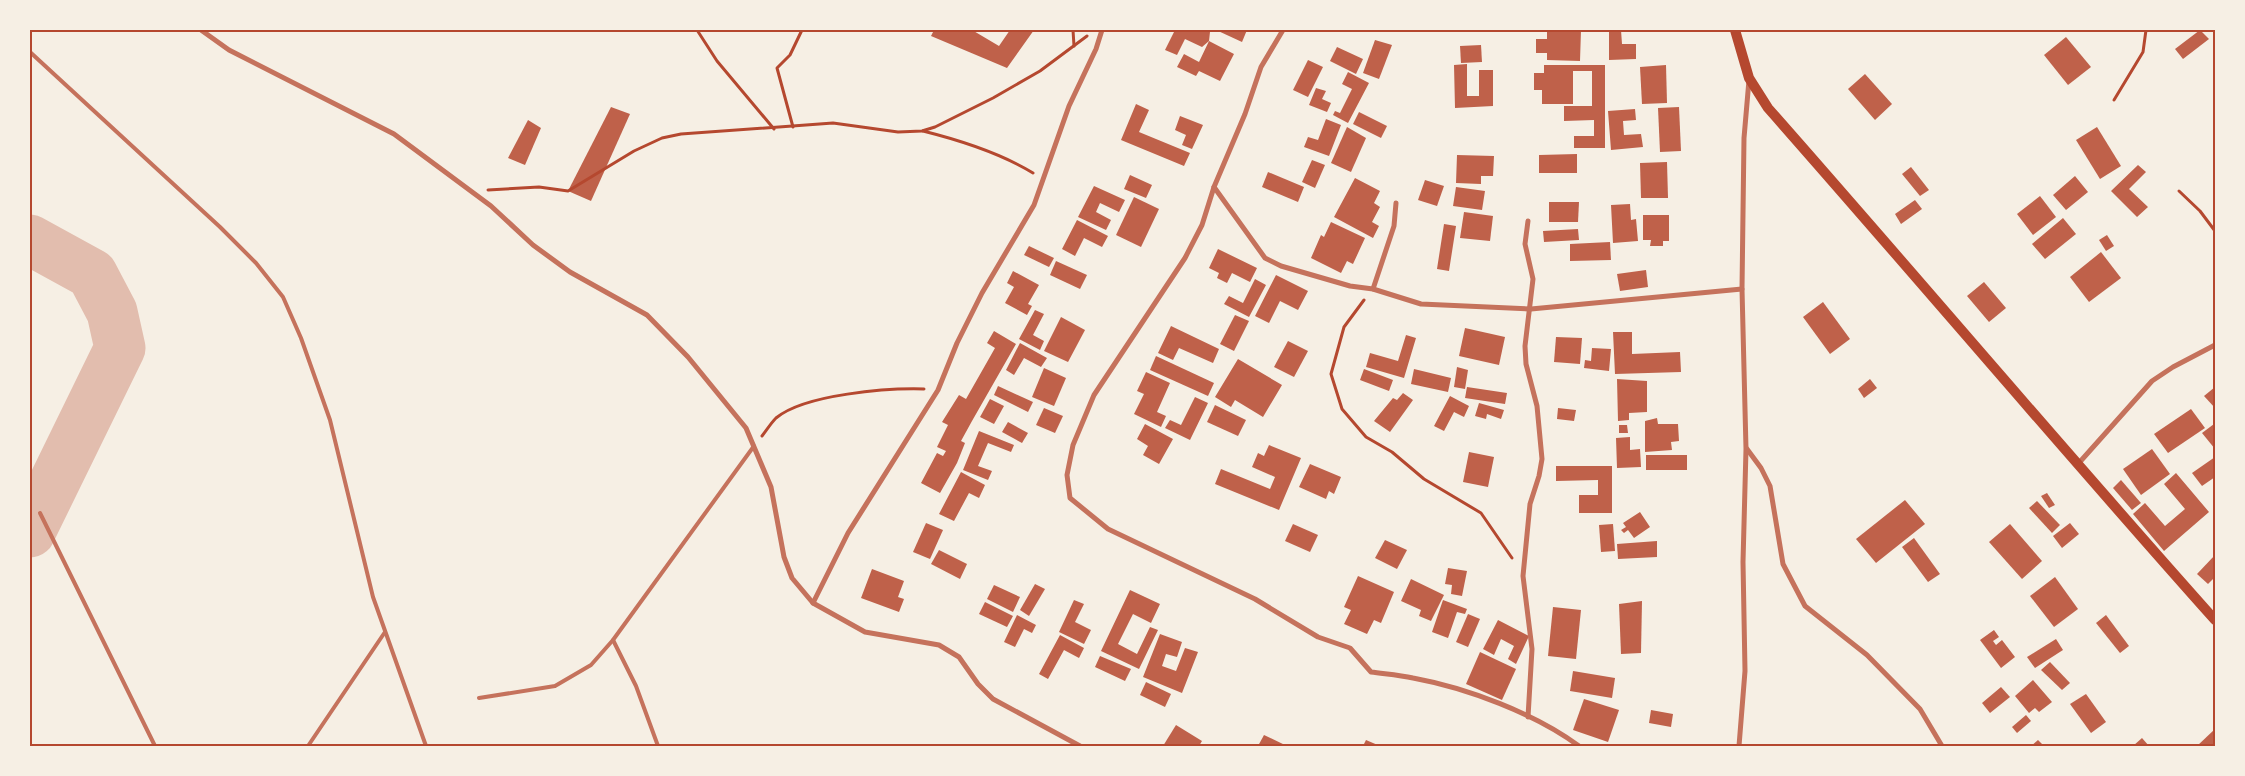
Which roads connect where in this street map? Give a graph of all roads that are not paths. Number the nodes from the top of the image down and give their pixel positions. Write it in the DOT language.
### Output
graph roads {
  1 [pos="201,30"];
  2 [pos="1102,30"];
  3 [pos="1283,30"];
  4 [pos="1734,30"];
  5 [pos="30,52"];
  6 [pos="1749,78"];
  7 [pos="1214,187"];
  8 [pos="1396,203"];
  9 [pos="1528,221"];
  10 [pos="1373,289"];
  11 [pos="1742,289"];
  12 [pos="1531,309"];
  13 [pos="2215,344"];
  14 [pos="755,444"];
  15 [pos="1746,449"];
  16 [pos="2077,465"];
  17 [pos="40,514"];
  18 [pos="813,603"];
  19 [pos="2215,620"];
  20 [pos="385,632"];
  21 [pos="612,640"];
  22 [pos="479,698"];
  23 [pos="1528,717"];
  24 [pos="156,746"];
  25 [pos="308,746"];
  26 [pos="426,746"];
  27 [pos="658,746"];
  28 [pos="1080,746"];
  29 [pos="1579,746"];
  30 [pos="1739,746"];
  31 [pos="1942,746"];
  1 -- 14 [label="street"];
  2 -- 18 [label="street"];
  3 -- 7 [label="street"];
  4 -- 6 [label="main road"];
  5 -- 20 [label="lane"];
  6 -- 11 [label="street"];
  6 -- 16 [label="main road"];
  7 -- 10 [label="street"];
  7 -- 23 [label="street"];
  8 -- 10 [label="street"];
  9 -- 12 [label="street"];
  10 -- 12 [label="street"];
  11 -- 12 [label="street"];
  11 -- 15 [label="street"];
  12 -- 23 [label="street"];
  13 -- 16 [label="street"];
  14 -- 18 [label="street"];
  14 -- 21 [label="lane"];
  15 -- 30 [label="street"];
  15 -- 31 [label="street"];
  16 -- 19 [label="main road"];
  17 -- 24 [label="lane"];
  18 -- 28 [label="street"];
  20 -- 25 [label="lane"];
  20 -- 26 [label="lane"];
  21 -- 22 [label="lane"];
  21 -- 27 [label="lane"];
  23 -- 29 [label="street"];
}
